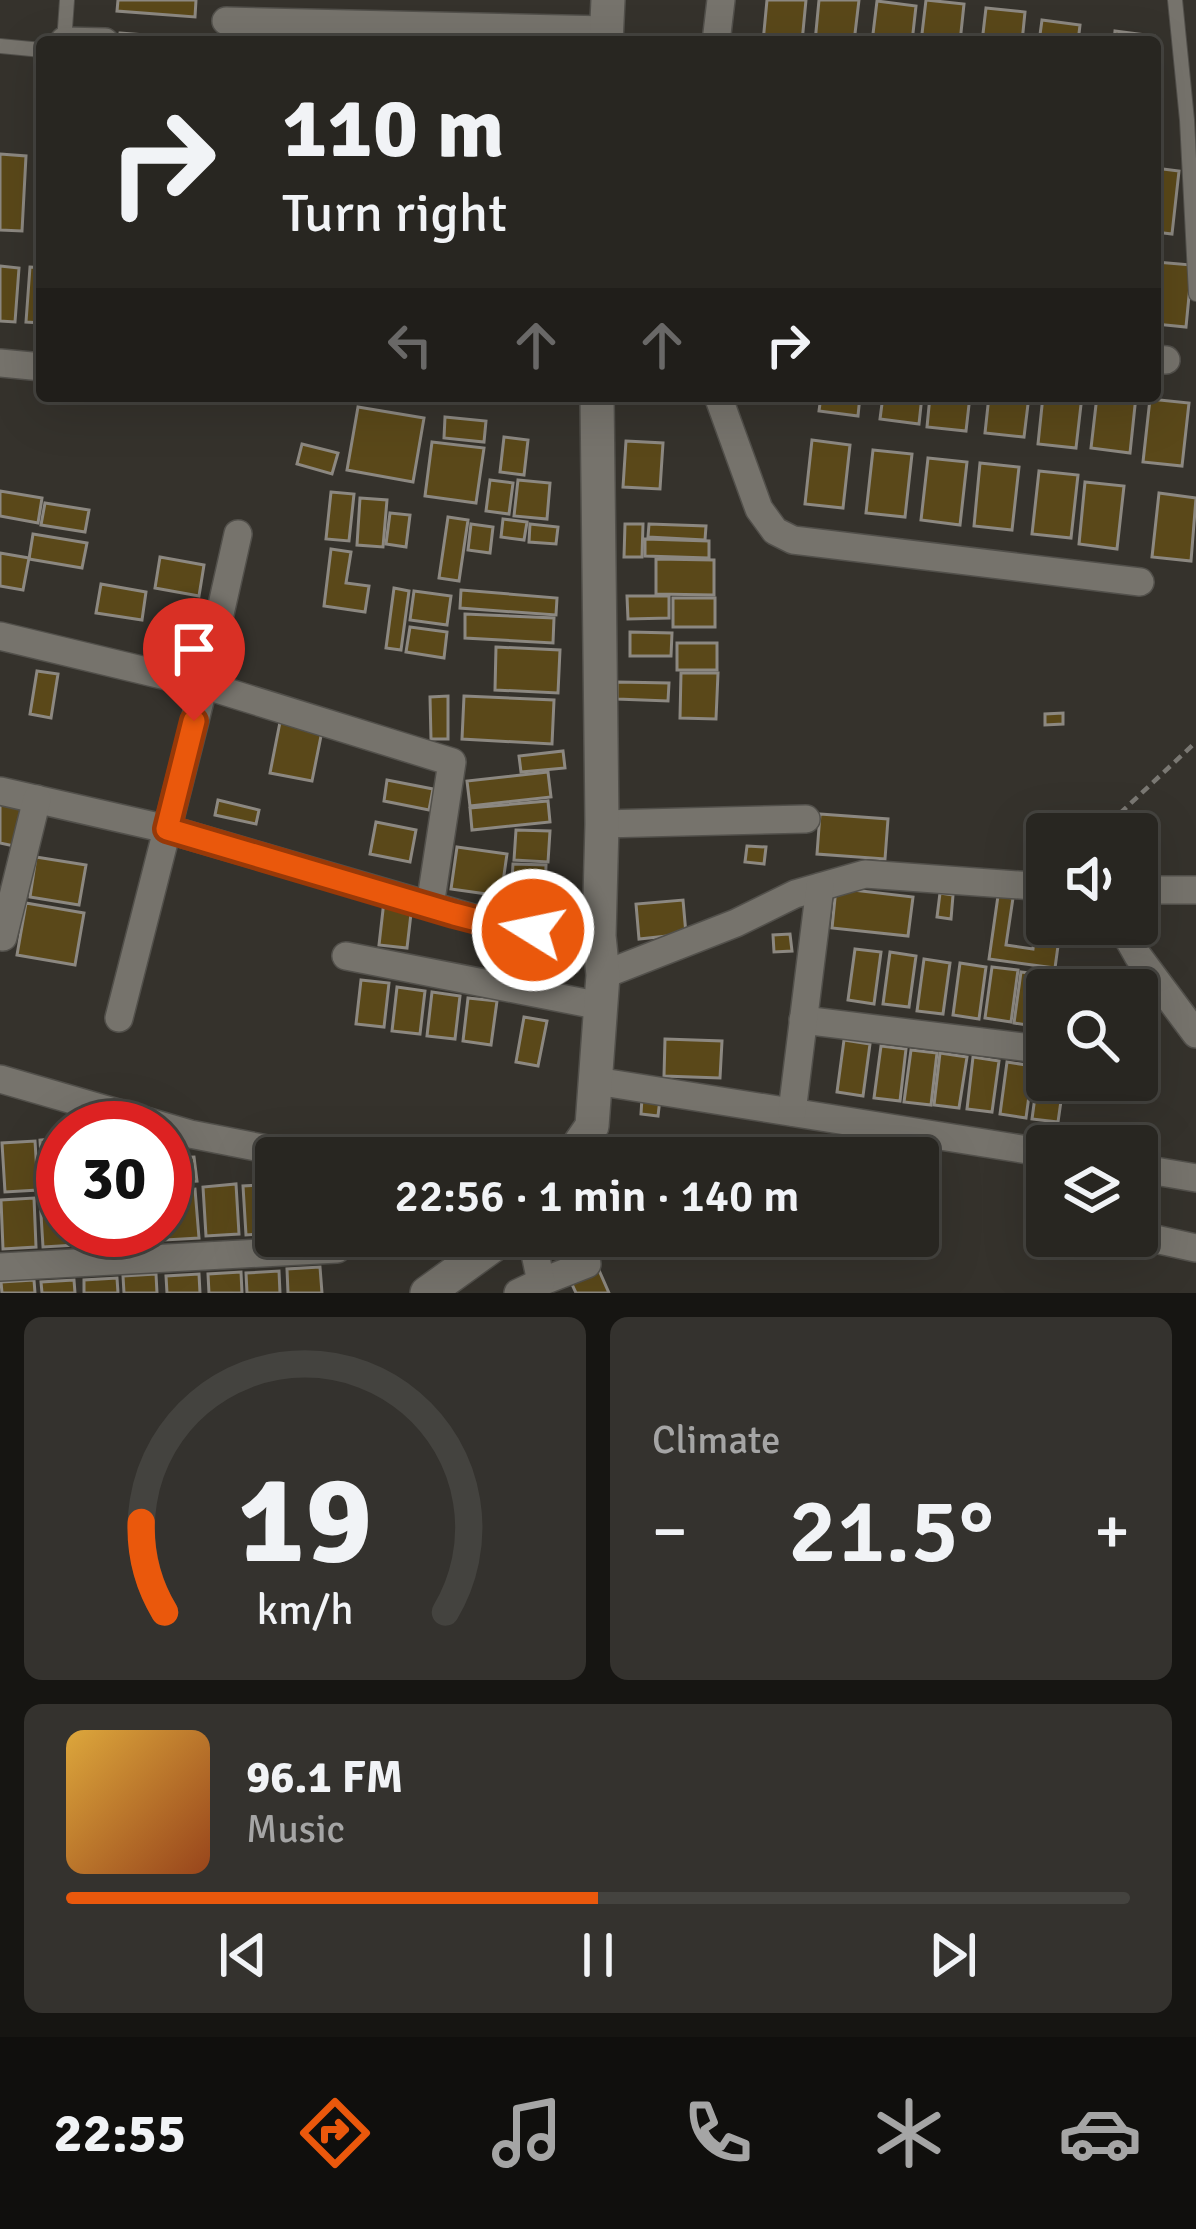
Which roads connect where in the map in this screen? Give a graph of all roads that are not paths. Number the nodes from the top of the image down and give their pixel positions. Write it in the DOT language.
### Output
graph roads {
  1 [pos="67,0"];
  2 [pos="721,0"];
  3 [pos="1174,0"];
  4 [pos="226,21"];
  5 [pos="607,24"];
  6 [pos="64,36"];
  7 [pos="717,36"];
  8 [pos="0,46"];
  9 [pos="36,49"];
  10 [pos="1191,119"];
  11 [pos="1196,294"];
  12 [pos="0,363"];
  13 [pos="36,366"];
  14 [pos="597,402"];
  15 [pos="720,402"];
  16 [pos="238,534"];
  17 [pos="1140,582"];
  18 [pos="0,637"];
  19 [pos="204,686"];
  20 [pos="0,791"];
  21 [pos="37,799"];
  22 [pos="806,819"];
  23 [pos="602,824"];
  24 [pos="167,829"];
  25 [pos="9,869"];
  26 [pos="1026,886"];
  27 [pos="820,887"];
  28 [pos="1158,890"];
  29 [pos="1196,890"];
  30 [pos="430,906"];
  31 [pos="599,936"];
  32 [pos="3,937"];
  33 [pos="1132,945"];
  34 [pos="346,956"];
  35 [pos="603,991"];
  36 [pos="119,1018"];
  37 [pos="803,1020"];
  38 [pos="1196,1034"];
  39 [pos="1026,1047"];
  40 [pos="0,1079"];
  41 [pos="596,1081"];
  42 [pos="792,1112"];
  43 [pos="584,1137"];
  44 [pos="255,1147"];
  45 [pos="1026,1150"];
  46 [pos="1158,1172"];
  47 [pos="1196,1178"];
  48 [pos="1158,1239"];
  49 [pos="1196,1248"];
  50 [pos="255,1254"];
  51 [pos="477,1257"];
  52 [pos="532,1257"];
  53 [pos="587,1264"];
  54 [pos="0,1268"];
  55 [pos="530,1288"];
  56 [pos="427,1293"];
  1 -- 6 [label="lane"];
  2 -- 7 [label="street"];
  3 -- 10 [label="lane"];
  4 -- 5 [label="street"];
  8 -- 9 [label="lane"];
  10 -- 11 [label="lane"];
  12 -- 13 [label="street"];
  14 -- 23 [label="street"];
  15 -- 17 [label="street"];
  16 -- 19 [label="street"];
  18 -- 19 [label="street"];
  19 -- 24 [label="street"];
  19 -- 30 [label="street"];
  20 -- 21 [label="street"];
  21 -- 24 [label="street"];
  21 -- 25 [label="street"];
  22 -- 23 [label="street"];
  23 -- 31 [label="street"];
  24 -- 30 [label="street"];
  24 -- 36 [label="street"];
  25 -- 32 [label="street"];
  26 -- 27 [label="street"];
  27 -- 35 [label="street"];
  27 -- 37 [label="street"];
  28 -- 29 [label="street"];
  30 -- 31 [label="street"];
  31 -- 35 [label="street"];
  33 -- 38 [label="street"];
  34 -- 35 [label="street"];
  35 -- 41 [label="street"];
  37 -- 39 [label="street"];
  37 -- 42 [label="street"];
  40 -- 44 [label="street"];
  41 -- 42 [label="street"];
  41 -- 43 [label="street"];
  42 -- 45 [label="street"];
  46 -- 47 [label="street"];
  48 -- 49 [label="street"];
  50 -- 54 [label="street"];
  51 -- 56 [label="street"];
  52 -- 55 [label="street"];
  53 -- 55 [label="street"];
}
